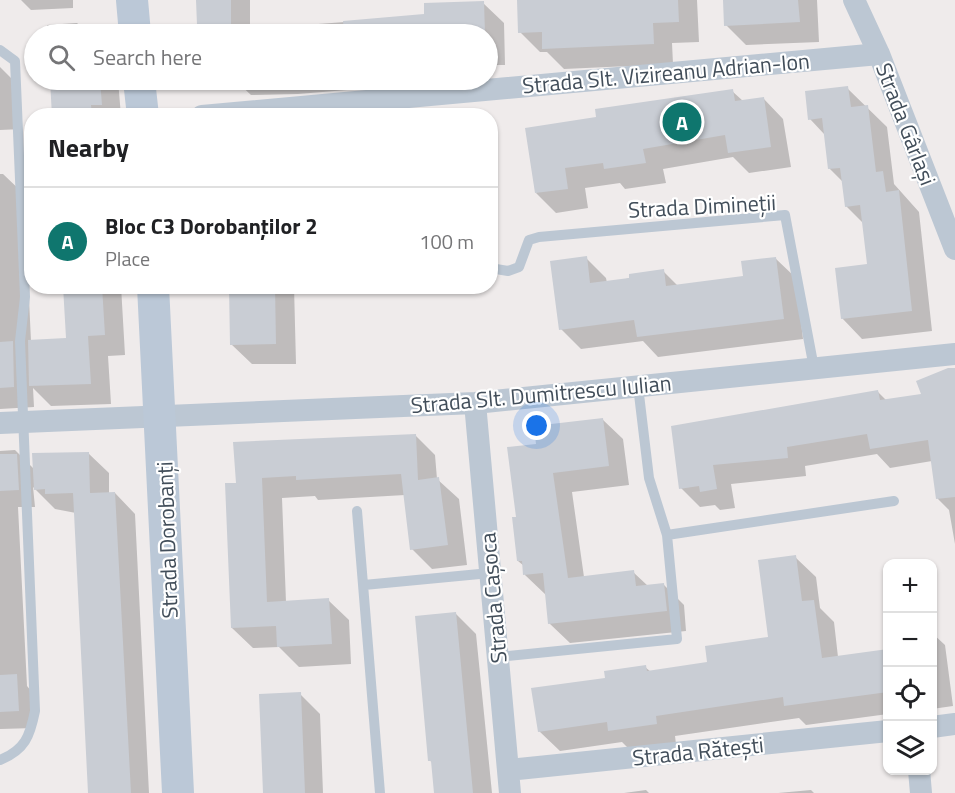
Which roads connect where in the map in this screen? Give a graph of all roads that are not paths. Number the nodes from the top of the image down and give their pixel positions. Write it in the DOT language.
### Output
graph roads {
  1 [pos="132,0"];
  2 [pos="854,0"];
  3 [pos="134,24"];
  4 [pos="0,50"];
  5 [pos="879,54"];
  6 [pos="141,90"];
  7 [pos="142,108"];
  8 [pos="326,108"];
  9 [pos="955,249"];
  10 [pos="498,269"];
  11 [pos="24,273"];
  12 [pos="25,294"];
  13 [pos="153,294"];
  14 [pos="955,354"];
  15 [pos="814,368"];
  16 [pos="638,386"];
  17 [pos="475,403"];
  18 [pos="161,416"];
  19 [pos="24,422"];
  20 [pos="0,423"];
  21 [pos="894,501"];
  22 [pos="357,512"];
  23 [pos="667,535"];
  24 [pos="490,573"];
  25 [pos="364,585"];
  26 [pos="498,657"];
  27 [pos="955,724"];
  28 [pos="937,726"];
  29 [pos="883,732"];
  30 [pos="0,760"];
  31 [pos="508,770"];
  32 [pos="919,775"];
  33 [pos="177,793"];
  34 [pos="380,793"];
  35 [pos="510,793"];
  36 [pos="921,793"];
  1 -- 3 [label="main road"];
  2 -- 5 [label="street, Strada Gârlași"];
  4 -- 11 [label="lane"];
  5 -- 8 [label="street, Strada Slt. Vizireanu Adrian-Ion"];
  5 -- 9 [label="street, Strada Gârlași"];
  6 -- 7 [label="main road"];
  10 -- 15 [label="lane, Strada Dimineții"];
  12 -- 19 [label="lane"];
  13 -- 18 [label="main road, Strada Dorobanți"];
  14 -- 15 [label="street, Strada Slt. Dumitrescu Iulian"];
  15 -- 16 [label="street, Strada Slt. Dumitrescu Iulian"];
  16 -- 17 [label="street, Strada Slt. Dumitrescu Iulian"];
  16 -- 23 [label="lane"];
  17 -- 18 [label="street, Strada Slt. Dumitrescu Iulian"];
  17 -- 24 [label="street, Strada Cașoca"];
  18 -- 19 [label="street, Strada Slt. Dumitrescu Iulian"];
  18 -- 33 [label="main road, Strada Dorobanți"];
  19 -- 20 [label="street, Strada Slt. Dumitrescu Iulian"];
  19 -- 30 [label="lane"];
  21 -- 23 [label="lane"];
  22 -- 25 [label="lane"];
  23 -- 26 [label="lane"];
  24 -- 25 [label="lane"];
  24 -- 26 [label="street, Strada Cașoca"];
  25 -- 34 [label="lane"];
  26 -- 31 [label="street, Strada Cașoca"];
  27 -- 28 [label="street"];
  29 -- 31 [label="street, Strada Rătești"];
  31 -- 35 [label="street, Strada Cașoca"];
  32 -- 36 [label="street"];
}
